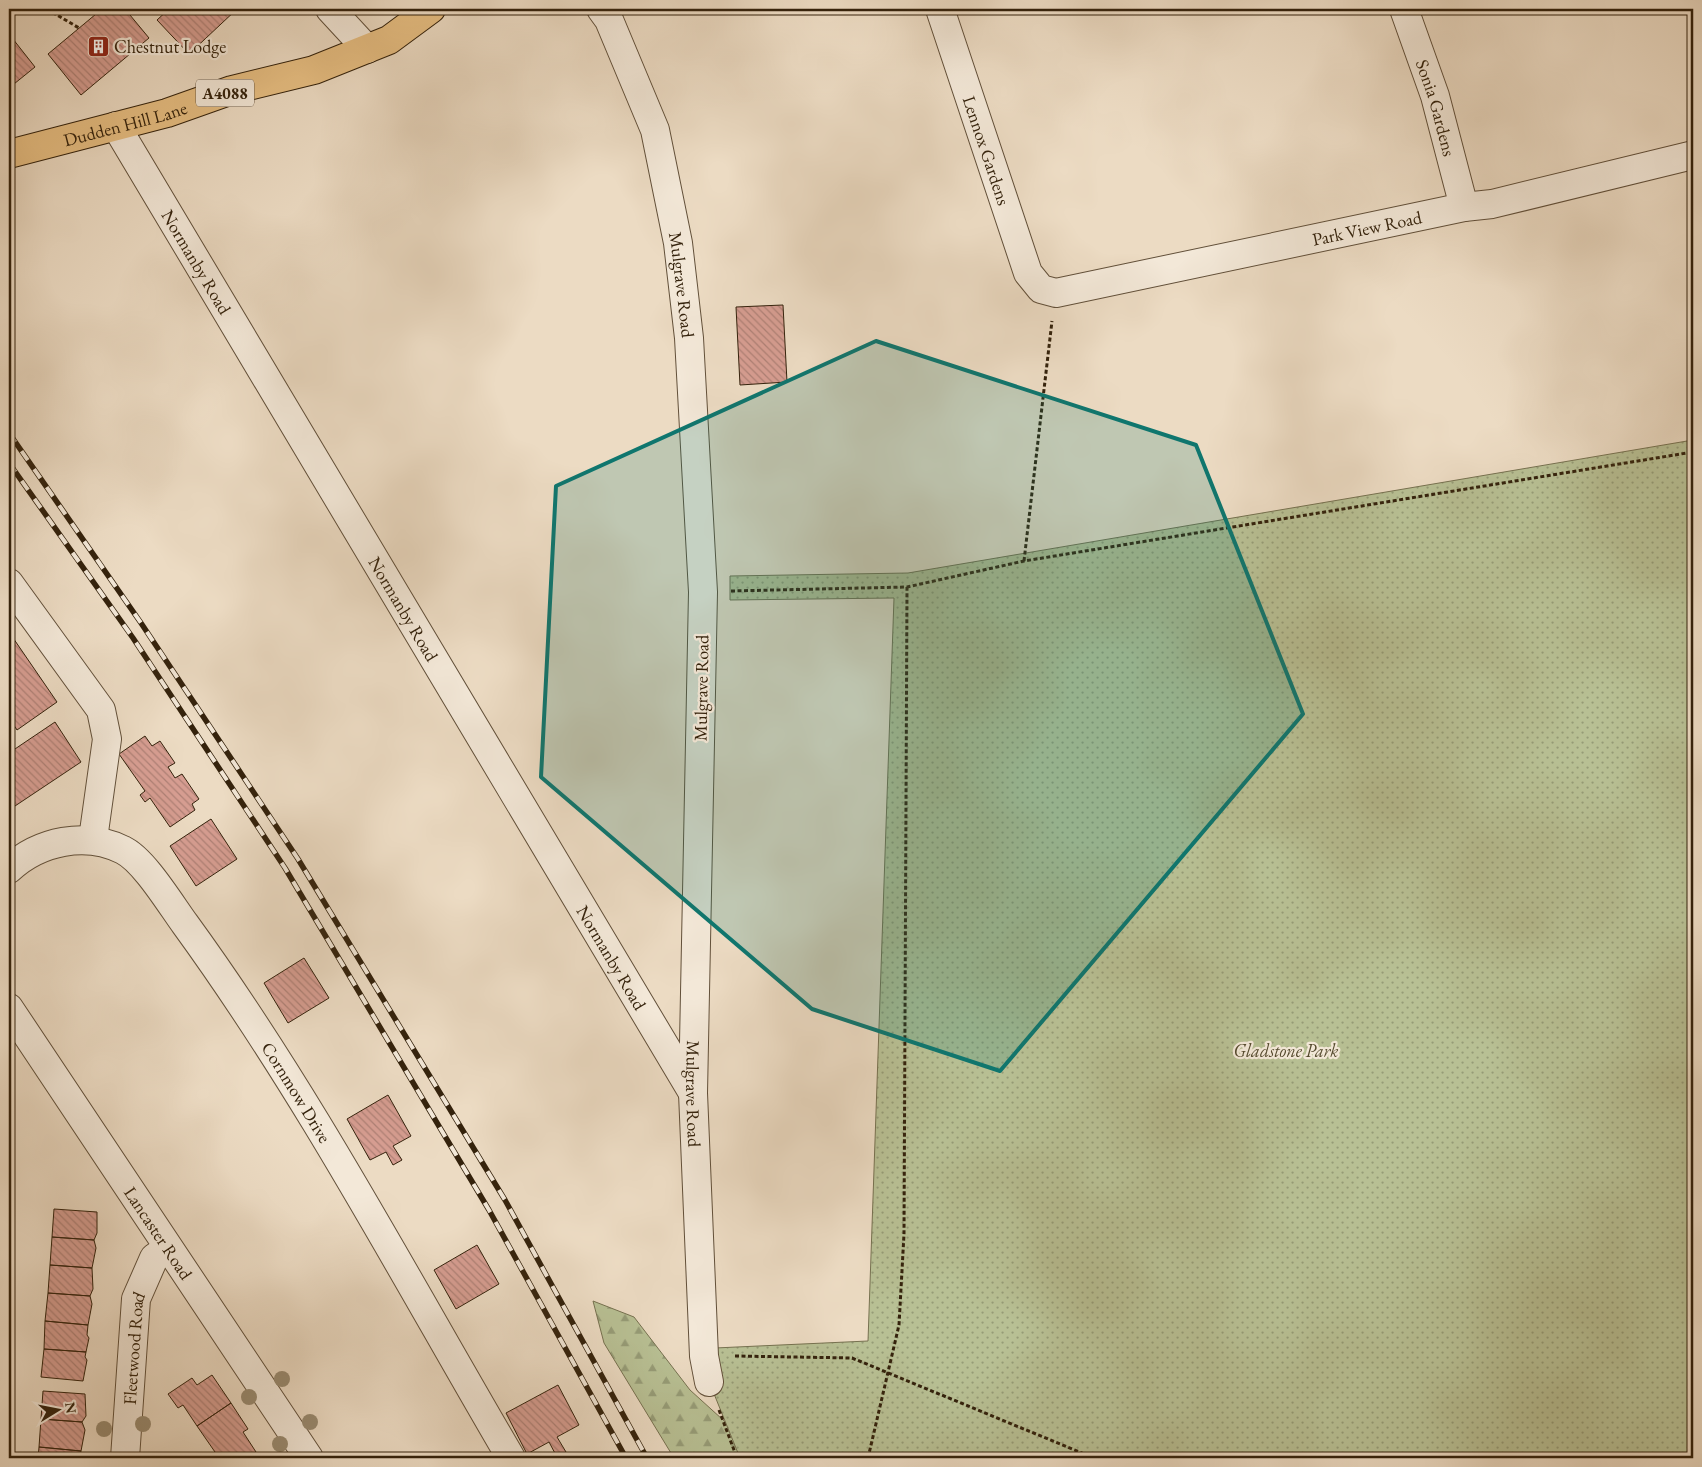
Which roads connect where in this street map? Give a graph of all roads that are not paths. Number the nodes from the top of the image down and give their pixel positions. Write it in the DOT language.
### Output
graph roads {
  1 [pos="330,9"];
  2 [pos="431,9"];
  3 [pos="601,9"];
  4 [pos="940,9"];
  5 [pos="1404,9"];
  6 [pos="367,49"];
  7 [pos="116,126"];
  8 [pos="9,154"];
  9 [pos="1693,155"];
  10 [pos="1464,207"];
  11 [pos="1048,291"];
  12 [pos="9,583"];
  13 [pos="93,839"];
  14 [pos="9,869"];
  15 [pos="9,1008"];
  16 [pos="692,1093"];
  17 [pos="168,1248"];
  18 [pos="709,1382"];
  19 [pos="125,1458"];
  20 [pos="309,1458"];
  21 [pos="511,1458"];
  1 -- 6 [label="street"];
  2 -- 6 [label="main road, Dudden Hill Lane / A4088"];
  3 -- 16 [label="street, Mulgrave Road"];
  4 -- 11 [label="street, Lennox Gardens"];
  5 -- 10 [label="street, Sonia Gardens"];
  6 -- 7 [label="main road, Dudden Hill Lane / A4088"];
  7 -- 8 [label="main road, Dudden Hill Lane / A4088"];
  7 -- 16 [label="street, Normanby Road"];
  9 -- 10 [label="street, Park View Road"];
  10 -- 11 [label="street, Park View Road"];
  12 -- 13 [label="street"];
  13 -- 14 [label="street, Cornmow Drive"];
  13 -- 21 [label="street, Cornmow Drive"];
  15 -- 17 [label="street, Lancaster Road"];
  16 -- 18 [label="street, Mulgrave Road"];
  17 -- 19 [label="street, Fleetwood Road"];
  17 -- 20 [label="street, Lancaster Road"];
}
